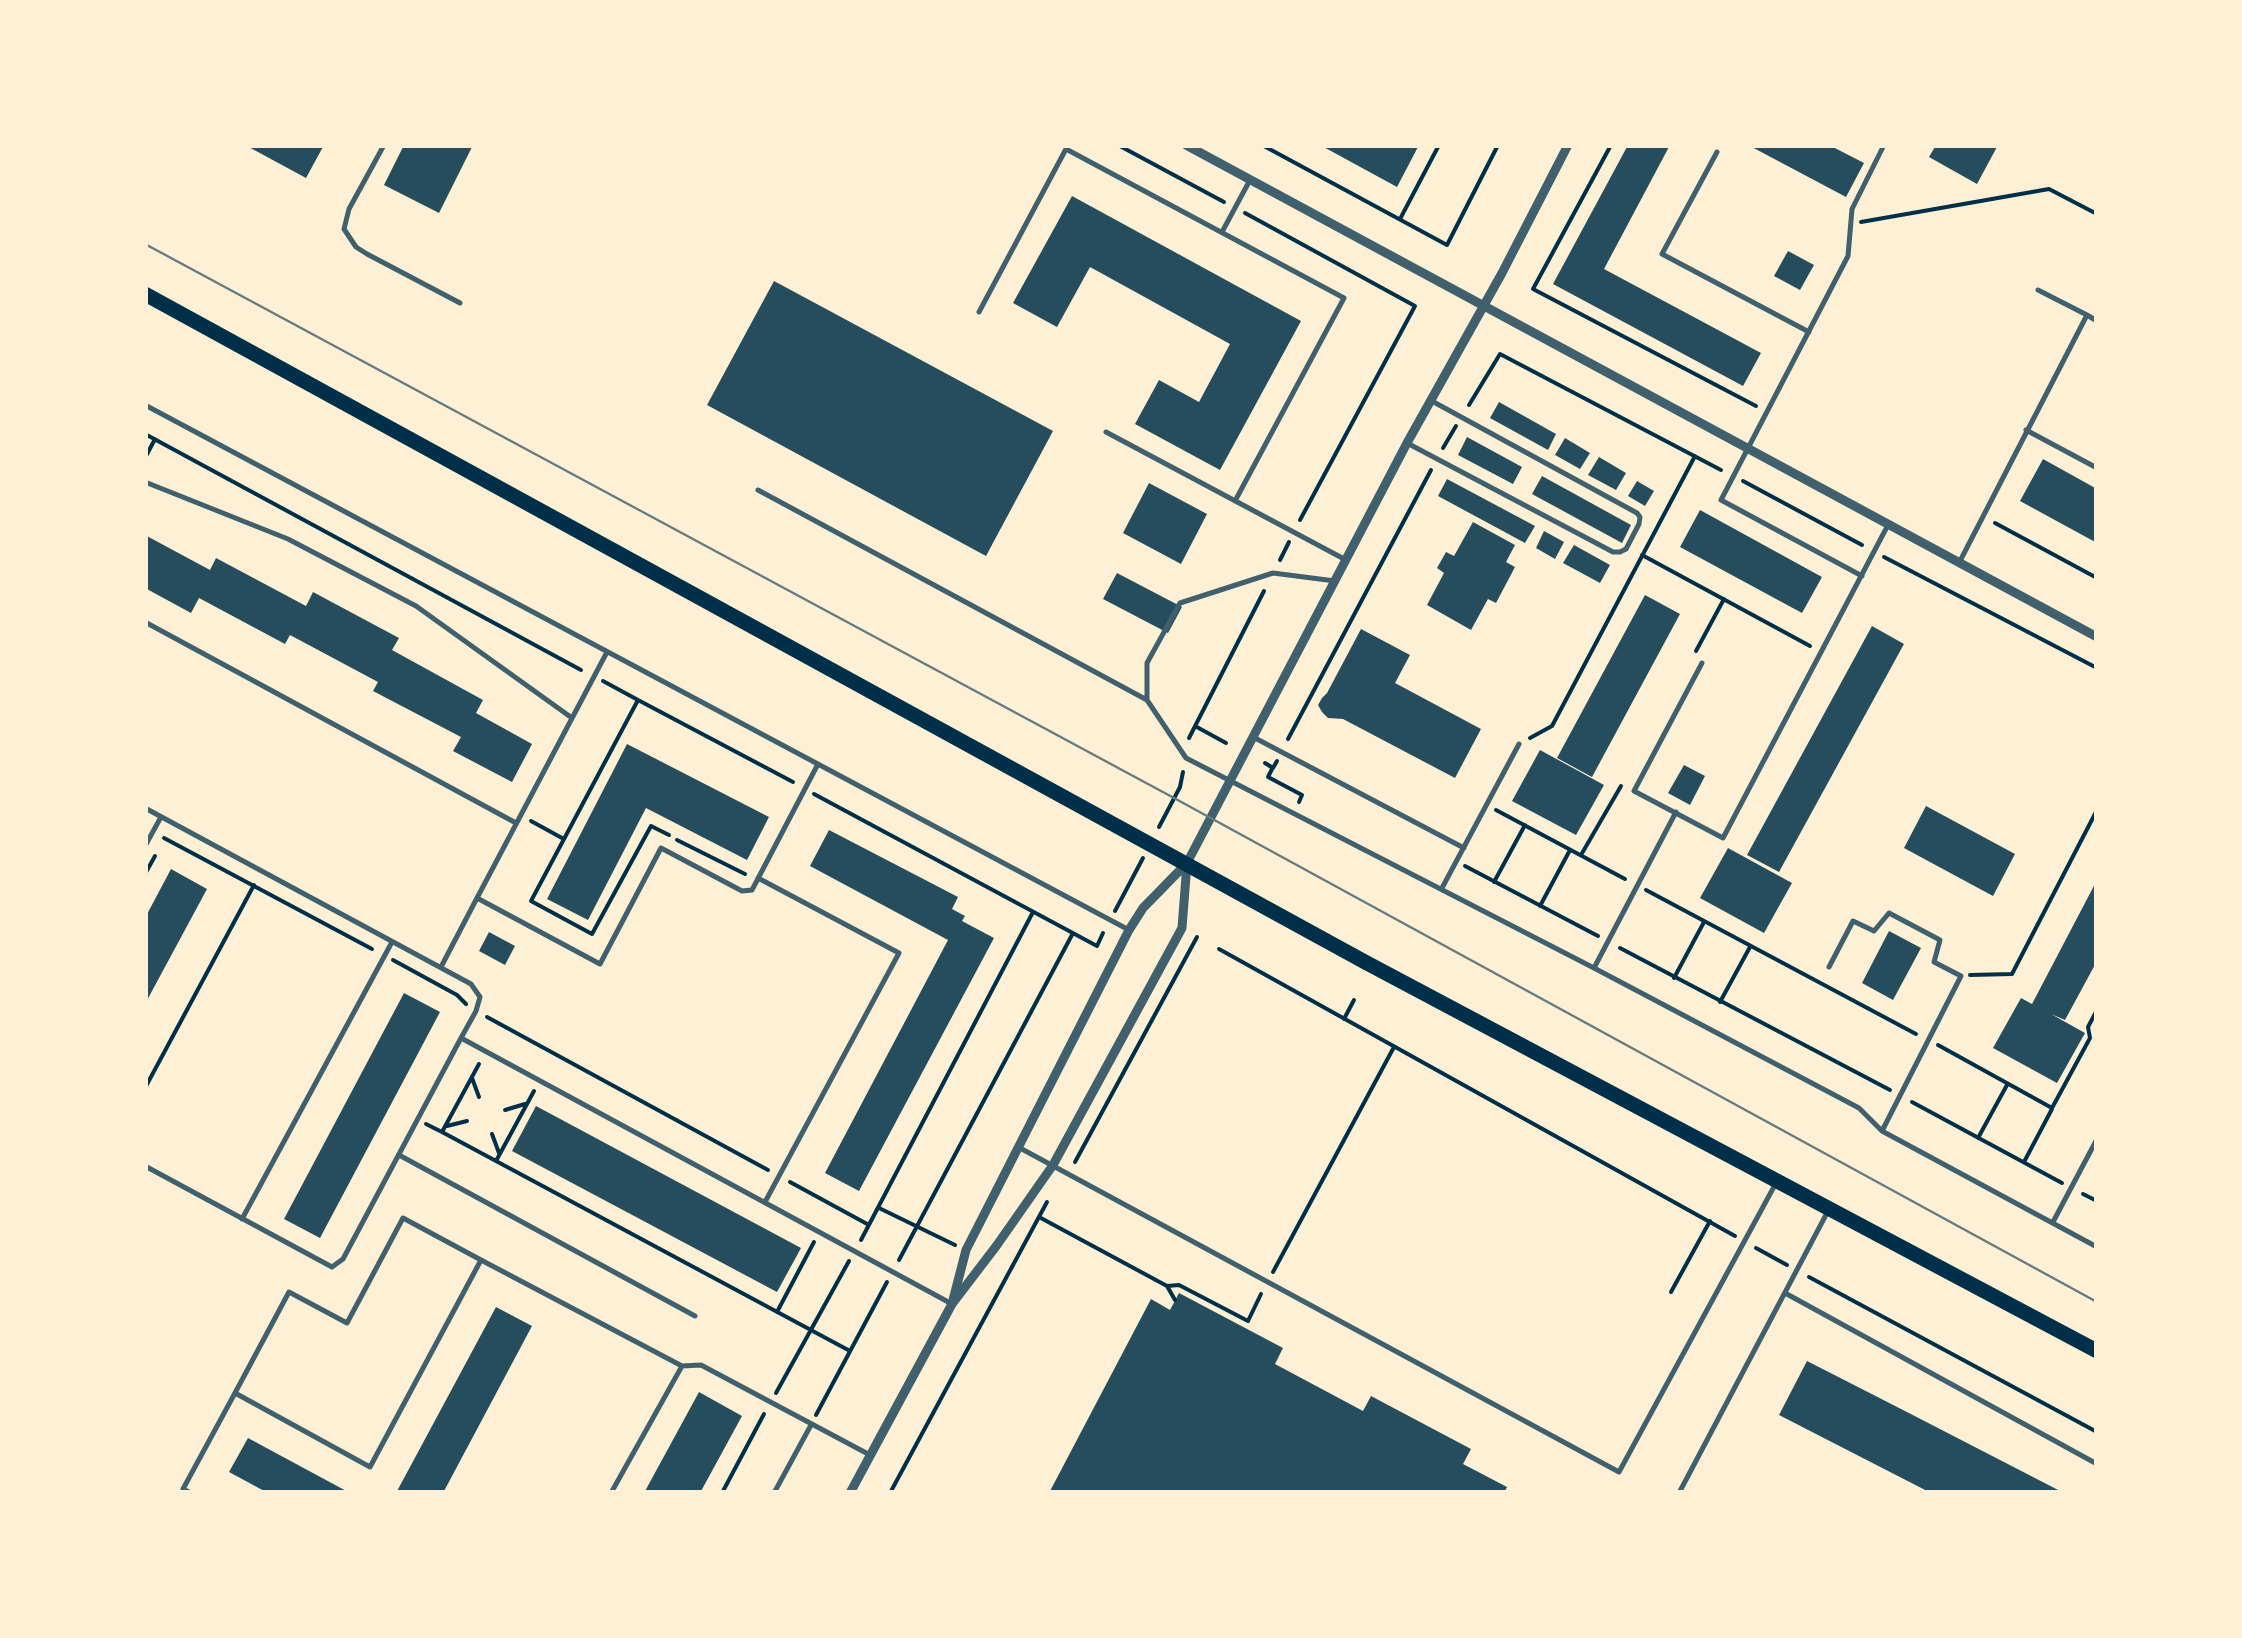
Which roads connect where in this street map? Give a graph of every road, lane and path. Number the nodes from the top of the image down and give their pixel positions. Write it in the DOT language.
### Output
graph roads {
  1 [pos="384,145"];
  2 [pos="1118,145"];
  3 [pos="1186,145"];
  4 [pos="1262,145"];
  5 [pos="1439,145"];
  6 [pos="1498,145"];
  7 [pos="1568,145"];
  8 [pos="1611,145"];
  9 [pos="1884,145"];
  10 [pos="1717,152"];
  11 [pos="1250,180"];
  12 [pos="1235,208"];
  13 [pos="2097,214"];
  14 [pos="1400,219"];
  15 [pos="1850,224"];
  16 [pos="1222,232"];
  17 [pos="2038,290"];
  18 [pos="145,294"];
  19 [pos="460,303"];
  20 [pos="1414,306"];
  21 [pos="1482,306"];
  22 [pos="979,312"];
  23 [pos="2087,315"];
  24 [pos="2097,320"];
  25 [pos="1808,332"];
  26 [pos="1430,400"];
  27 [pos="145,405"];
  28 [pos="1767,412"];
  29 [pos="1462,416"];
  30 [pos="2026,430"];
  31 [pos="1106,432"];
  32 [pos="145,434"];
  33 [pos="155,439"];
  34 [pos="1407,443"];
  35 [pos="1748,449"];
  36 [pos="1695,456"];
  37 [pos="145,458"];
  38 [pos="1437,460"];
  39 [pos="2097,468"];
  40 [pos="1733,476"];
  41 [pos="145,482"];
  42 [pos="758,490"];
  43 [pos="1235,501"];
  44 [pos="1982,516"];
  45 [pos="1888,525"];
  46 [pos="1874,552"];
  47 [pos="1642,556"];
  48 [pos="1346,560"];
  49 [pos="1959,563"];
  50 [pos="1862,576"];
  51 [pos="2097,578"];
  52 [pos="1335,581"];
  53 [pos="145,622"];
  54 [pos="2097,637"];
  55 [pos="607,652"];
  56 [pos="1822,652"];
  57 [pos="1702,663"];
  58 [pos="2097,668"];
  59 [pos="594,676"];
  60 [pos="638,700"];
  61 [pos="1146,700"];
  62 [pos="572,718"];
  63 [pos="1194,726"];
  64 [pos="1190,735"];
  65 [pos="1255,738"];
  66 [pos="1226,743"];
  67 [pos="1519,744"];
  68 [pos="1282,752"];
  69 [pos="1186,758"];
  70 [pos="1264,763"];
  71 [pos="818,764"];
  72 [pos="1232,781"];
  73 [pos="805,789"];
  74 [pos="1486,805"];
  75 [pos="145,808"];
  76 [pos="2097,810"];
  77 [pos="1676,812"];
  78 [pos="160,817"];
  79 [pos="516,823"];
  80 [pos="1525,826"];
  81 [pos="152,832"];
  82 [pos="1151,843"];
  83 [pos="145,846"];
  84 [pos="1464,848"];
  85 [pos="1570,850"];
  86 [pos="1457,861"];
  87 [pos="1187,864"];
  88 [pos="754,878"];
  89 [pos="1494,882"];
  90 [pos="254,885"];
  91 [pos="1637,886"];
  92 [pos="1442,888"];
  93 [pos="476,898"];
  94 [pos="1540,906"];
  95 [pos="1033,912"];
  96 [pos="1110,920"];
  97 [pos="1704,922"];
  98 [pos="1129,930"];
  99 [pos="1073,933"];
  100 [pos="1196,937"];
  101 [pos="392,942"];
  102 [pos="1608,942"];
  103 [pos="1750,947"];
  104 [pos="1219,949"];
  105 [pos="384,956"];
  106 [pos="440,967"];
  107 [pos="1829,967"];
  108 [pos="1594,968"];
  109 [pos="1961,976"];
  110 [pos="1674,978"];
  111 [pos="1354,1000"];
  112 [pos="1720,1002"];
  113 [pos="2097,1010"];
  114 [pos="476,1011"];
  115 [pos="1344,1018"];
  116 [pos="461,1038"];
  117 [pos="1928,1040"];
  118 [pos="1394,1046"];
  119 [pos="480,1061"];
  120 [pos="472,1077"];
  121 [pos="2008,1084"];
  122 [pos="145,1088"];
  123 [pos="534,1090"];
  124 [pos="1900,1095"];
  125 [pos="479,1097"];
  126 [pos="528,1103"];
  127 [pos="2052,1108"];
  128 [pos="505,1110"];
  129 [pos="418,1120"];
  130 [pos="467,1120"];
  131 [pos="444,1129"];
  132 [pos="1882,1130"];
  133 [pos="492,1134"];
  134 [pos="1978,1138"];
  135 [pos="2097,1139"];
  136 [pos="1018,1146"];
  137 [pos="500,1154"];
  138 [pos="398,1156"];
  139 [pos="496,1161"];
  140 [pos="2024,1162"];
  141 [pos="1053,1165"];
  142 [pos="145,1166"];
  143 [pos="1069,1174"];
  144 [pos="779,1176"];
  145 [pos="1777,1180"];
  146 [pos="2071,1188"];
  147 [pos="1048,1201"];
  148 [pos="2097,1201"];
  149 [pos="765,1202"];
  150 [pos="878,1208"];
  151 [pos="1830,1209"];
  152 [pos="1039,1218"];
  153 [pos="242,1219"];
  154 [pos="1710,1222"];
  155 [pos="2052,1222"];
  156 [pos="869,1225"];
  157 [pos="918,1227"];
  158 [pos="1028,1236"];
  159 [pos="1744,1241"];
  160 [pos="814,1242"];
  161 [pos="997,1245"];
  162 [pos="2097,1247"];
  163 [pos="855,1250"];
  164 [pos="966,1250"];
  165 [pos="480,1260"];
  166 [pos="1797,1270"];
  167 [pos="893,1271"];
  168 [pos="1268,1281"];
  169 [pos="1167,1286"];
  170 [pos="1671,1292"];
  171 [pos="1785,1293"];
  172 [pos="1176,1300"];
  173 [pos="952,1304"];
  174 [pos="776,1312"];
  175 [pos="695,1316"];
  176 [pos="810,1330"];
  177 [pos="2097,1351"];
  178 [pos="850,1352"];
  179 [pos="682,1366"];
  180 [pos="234,1392"];
  181 [pos="771,1402"];
  182 [pos="811,1424"];
  183 [pos="2097,1432"];
  184 [pos="870,1456"];
  185 [pos="2097,1464"];
  186 [pos="191,1493"];
  187 [pos="611,1493"];
  188 [pos="722,1493"];
  189 [pos="774,1493"];
  190 [pos="850,1493"];
  191 [pos="890,1493"];
  192 [pos="1680,1493"];
  1 -- 19 [label="lane"];
  2 -- 12 [label="path"];
  3 -- 11 [label="street"];
  4 -- 14 [label="path"];
  5 -- 14 [label="path"];
  6 -- 14 [label="path"];
  7 -- 21 [label="street"];
  8 -- 28 [label="path"];
  9 -- 15 [label="lane"];
  10 -- 25 [label="lane"];
  11 -- 12 [label="lane"];
  11 -- 21 [label="street"];
  12 -- 16 [label="lane"];
  12 -- 20 [label="path"];
  13 -- 15 [label="path"];
  15 -- 25 [label="lane"];
  16 -- 22 [label="lane"];
  16 -- 43 [label="lane"];
  17 -- 23 [label="lane"];
  18 -- 82 [label="highway"];
  21 -- 26 [label="street"];
  21 -- 35 [label="street"];
  23 -- 24 [label="lane"];
  23 -- 30 [label="lane"];
  25 -- 28 [label="lane"];
  26 -- 29 [label="lane"];
  26 -- 34 [label="street"];
  27 -- 55 [label="lane"];
  28 -- 35 [label="lane"];
  29 -- 36 [label="path"];
  29 -- 38 [label="path"];
  29 -- 38 [label="lane"];
  30 -- 39 [label="lane"];
  30 -- 44 [label="lane"];
  31 -- 43 [label="lane"];
  32 -- 33 [label="path"];
  33 -- 37 [label="path"];
  33 -- 59 [label="path"];
  34 -- 38 [label="lane"];
  34 -- 48 [label="street"];
  35 -- 40 [label="lane"];
  35 -- 45 [label="street"];
  36 -- 40 [label="path"];
  36 -- 47 [label="path"];
  38 -- 68 [label="path"];
  40 -- 46 [label="path"];
  40 -- 50 [label="lane"];
  41 -- 62 [label="lane"];
  42 -- 61 [label="lane"];
  43 -- 48 [label="lane"];
  44 -- 49 [label="lane"];
  44 -- 51 [label="path"];
  45 -- 46 [label="lane"];
  45 -- 49 [label="street"];
  46 -- 50 [label="lane"];
  46 -- 58 [label="path"];
  47 -- 56 [label="path"];
  47 -- 67 [label="path"];
  48 -- 52 [label="street"];
  49 -- 54 [label="street"];
  50 -- 56 [label="lane"];
  52 -- 61 [label="lane"];
  52 -- 65 [label="street"];
  53 -- 79 [label="lane"];
  55 -- 59 [label="lane"];
  55 -- 71 [label="lane"];
  56 -- 77 [label="lane"];
  57 -- 77 [label="lane"];
  59 -- 60 [label="path"];
  59 -- 62 [label="lane"];
  60 -- 73 [label="path"];
  60 -- 88 [label="path"];
  61 -- 69 [label="lane"];
  62 -- 79 [label="lane"];
  63 -- 66 [label="path"];
  64 -- 69 [label="path"];
  65 -- 68 [label="lane"];
  65 -- 72 [label="street"];
  67 -- 74 [label="lane"];
  68 -- 70 [label="path"];
  68 -- 84 [label="lane"];
  69 -- 72 [label="lane"];
  69 -- 82 [label="path"];
  71 -- 73 [label="lane"];
  71 -- 96 [label="lane"];
  72 -- 87 [label="street"];
  72 -- 92 [label="lane"];
  73 -- 88 [label="lane"];
  73 -- 95 [label="path"];
  74 -- 80 [label="path"];
  74 -- 84 [label="lane"];
  75 -- 78 [label="lane"];
  76 -- 109 [label="path"];
  77 -- 91 [label="lane"];
  78 -- 81 [label="lane"];
  78 -- 101 [label="lane"];
  79 -- 93 [label="lane"];
  80 -- 85 [label="path"];
  80 -- 89 [label="path"];
  81 -- 83 [label="lane"];
  81 -- 90 [label="path"];
  82 -- 87 [label="highway"];
  82 -- 96 [label="path"];
  84 -- 86 [label="lane"];
  85 -- 91 [label="path"];
  85 -- 94 [label="path"];
  86 -- 89 [label="path"];
  86 -- 92 [label="lane"];
  87 -- 98 [label="street"];
  87 -- 141 [label="street"];
  87 -- 145 [label="highway"];
  88 -- 93 [label="lane"];
  88 -- 144 [label="lane"];
  89 -- 94 [label="path"];
  90 -- 105 [label="path"];
  90 -- 122 [label="path"];
  91 -- 97 [label="path"];
  91 -- 102 [label="lane"];
  92 -- 108 [label="lane"];
  93 -- 106 [label="lane"];
  94 -- 102 [label="path"];
  95 -- 99 [label="path"];
  95 -- 150 [label="path"];
  96 -- 98 [label="lane"];
  96 -- 99 [label="path"];
  97 -- 103 [label="path"];
  97 -- 110 [label="path"];
  98 -- 136 [label="street"];
  99 -- 157 [label="path"];
  100 -- 143 [label="path"];
  101 -- 105 [label="lane"];
  101 -- 106 [label="lane"];
  102 -- 108 [label="lane"];
  102 -- 110 [label="path"];
  103 -- 112 [label="path"];
  103 -- 117 [label="path"];
  104 -- 115 [label="path"];
  105 -- 114 [label="path"];
  105 -- 153 [label="lane"];
  106 -- 114 [label="lane"];
  107 -- 109 [label="lane"];
  108 -- 132 [label="lane"];
  109 -- 117 [label="lane"];
  110 -- 112 [label="path"];
  111 -- 115 [label="path"];
  112 -- 124 [label="path"];
  113 -- 127 [label="path"];
  114 -- 116 [label="lane"];
  114 -- 144 [label="path"];
  115 -- 118 [label="path"];
  116 -- 129 [label="lane"];
  116 -- 149 [label="lane"];
  117 -- 121 [label="path"];
  117 -- 124 [label="lane"];
  118 -- 154 [label="path"];
  118 -- 168 [label="path"];
  119 -- 120 [label="path"];
  120 -- 125 [label="path"];
  120 -- 131 [label="path"];
  121 -- 127 [label="path"];
  121 -- 134 [label="path"];
  123 -- 126 [label="path"];
  124 -- 132 [label="lane"];
  124 -- 134 [label="path"];
  126 -- 128 [label="path"];
  126 -- 137 [label="path"];
  127 -- 140 [label="path"];
  129 -- 131 [label="path"];
  129 -- 138 [label="lane"];
  130 -- 131 [label="path"];
  131 -- 139 [label="path"];
  132 -- 155 [label="lane"];
  133 -- 137 [label="path"];
  134 -- 140 [label="path"];
  135 -- 146 [label="lane"];
  136 -- 141 [label="lane"];
  136 -- 164 [label="street"];
  137 -- 139 [label="path"];
  138 -- 153 [label="lane"];
  138 -- 175 [label="lane"];
  139 -- 174 [label="path"];
  140 -- 146 [label="path"];
  141 -- 143 [label="lane"];
  141 -- 161 [label="street"];
  142 -- 153 [label="lane"];
  143 -- 168 [label="lane"];
  144 -- 149 [label="lane"];
  144 -- 156 [label="path"];
  145 -- 151 [label="highway"];
  145 -- 159 [label="lane"];
  146 -- 148 [label="path"];
  146 -- 155 [label="lane"];
  147 -- 152 [label="path"];
  149 -- 163 [label="lane"];
  150 -- 156 [label="path"];
  150 -- 157 [label="path"];
  151 -- 166 [label="lane"];
  151 -- 177 [label="highway"];
  152 -- 158 [label="path"];
  152 -- 169 [label="path"];
  154 -- 159 [label="path"];
  154 -- 170 [label="path"];
  155 -- 162 [label="lane"];
  156 -- 163 [label="path"];
  157 -- 164 [label="path"];
  157 -- 167 [label="path"];
  158 -- 161 [label="path"];
  158 -- 191 [label="path"];
  159 -- 166 [label="path"];
  159 -- 168 [label="lane"];
  160 -- 174 [label="path"];
  161 -- 173 [label="street"];
  163 -- 167 [label="lane"];
  163 -- 176 [label="path"];
  164 -- 173 [label="street"];
  165 -- 179 [label="lane"];
  165 -- 180 [label="lane"];
  165 -- 180 [label="lane"];
  166 -- 171 [label="lane"];
  166 -- 183 [label="path"];
  167 -- 173 [label="lane"];
  167 -- 178 [label="path"];
  168 -- 169 [label="path"];
  169 -- 172 [label="path"];
  171 -- 185 [label="lane"];
  171 -- 192 [label="lane"];
  173 -- 184 [label="street"];
  174 -- 176 [label="path"];
  176 -- 178 [label="path"];
  176 -- 181 [label="path"];
  178 -- 182 [label="path"];
  179 -- 181 [label="lane"];
  179 -- 187 [label="lane"];
  180 -- 186 [label="lane"];
  181 -- 182 [label="lane"];
  181 -- 188 [label="path"];
  182 -- 184 [label="lane"];
  182 -- 189 [label="lane"];
  184 -- 190 [label="street"];
}
